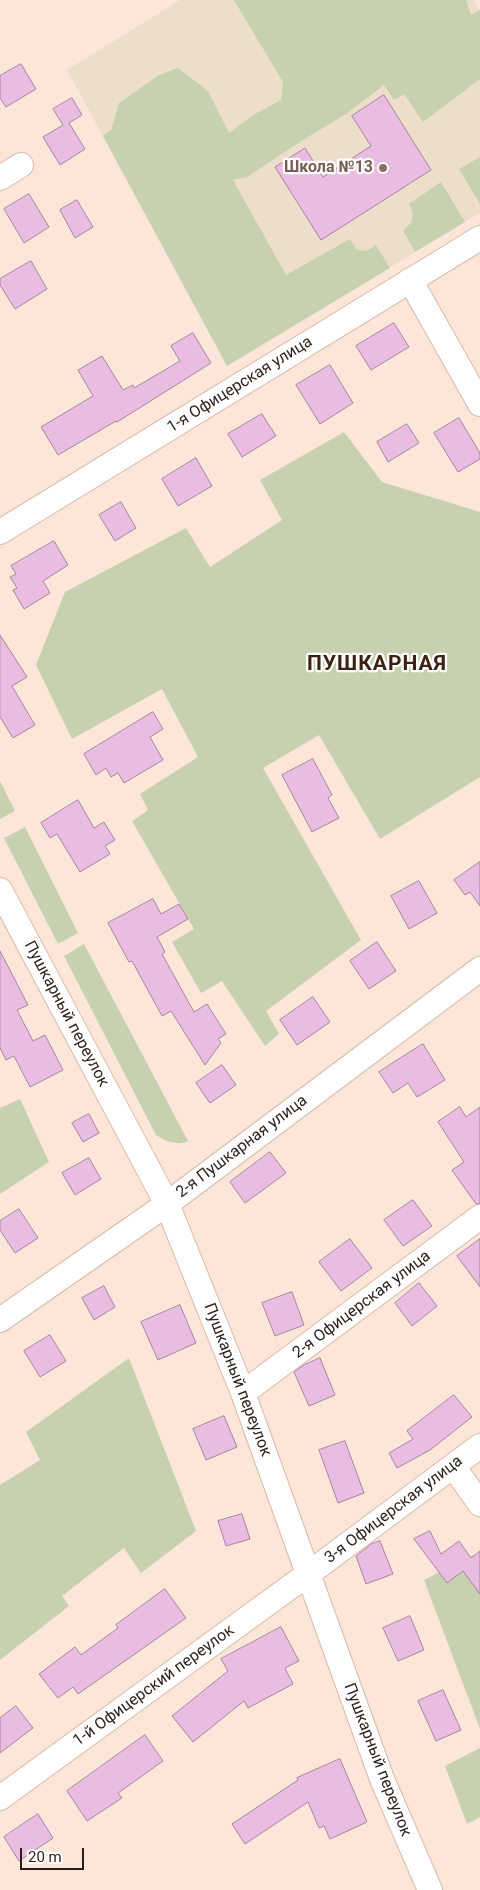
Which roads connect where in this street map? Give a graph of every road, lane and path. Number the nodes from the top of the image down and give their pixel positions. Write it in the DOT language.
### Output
graph roads {
  1 [pos="21,165"];
  2 [pos="0,178"];
  3 [pos="480,238"];
  4 [pos="410,280"];
  5 [pos="480,404"];
  6 [pos="0,532"];
  7 [pos="0,890"];
  8 [pos="480,969"];
  9 [pos="166,1204"];
  10 [pos="480,1217"];
  11 [pos="0,1320"];
  12 [pos="243,1393"];
  13 [pos="480,1446"];
  14 [pos="453,1466"];
  15 [pos="480,1504"];
  16 [pos="308,1574"];
  17 [pos="0,1798"];
  18 [pos="430,1890"];
  1 -- 2 [label="street"];
  3 -- 4 [label="street, 1-я Офицерская улица"];
  4 -- 5 [label="street"];
  4 -- 6 [label="street, 1-я Офицерская улица"];
  7 -- 9 [label="street, Пушкарный переулок"];
  8 -- 9 [label="street, 2-я Пушкарная улица"];
  9 -- 11 [label="street, 2-я Пушкарная улица"];
  9 -- 12 [label="street, Пушкарный переулок"];
  10 -- 12 [label="street, 2-я Офицерская улица"];
  12 -- 16 [label="street, Пушкарный переулок"];
  13 -- 14 [label="street, 3-я Офицерская улица"];
  14 -- 15 [label="street"];
  14 -- 16 [label="street, 3-я Офицерская улица"];
  16 -- 17 [label="street, 1-й Офицерский переулок"];
  16 -- 18 [label="street, Пушкарный переулок"];
}
